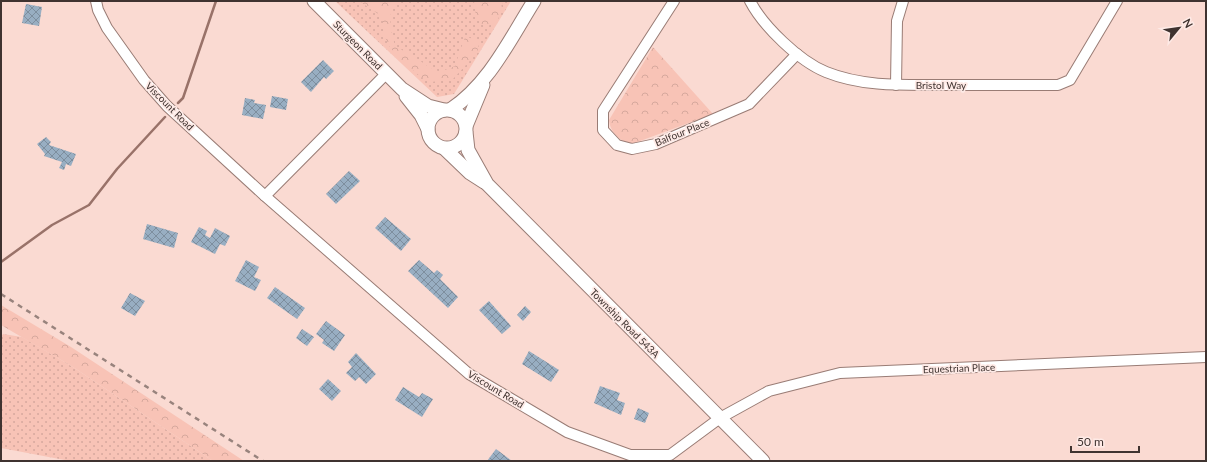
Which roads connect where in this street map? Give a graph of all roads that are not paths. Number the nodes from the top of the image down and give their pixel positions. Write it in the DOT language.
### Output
graph roads {
  1 [pos="96,1"];
  2 [pos="314,1"];
  3 [pos="534,1"];
  4 [pos="674,1"];
  5 [pos="750,1"];
  6 [pos="903,1"];
  7 [pos="1118,1"];
  8 [pos="797,54"];
  9 [pos="386,74"];
  10 [pos="484,81"];
  11 [pos="896,85"];
  12 [pos="402,89"];
  13 [pos="447,110"];
  14 [pos="428,129"];
  15 [pos="466,129"];
  16 [pos="445,149"];
  17 [pos="487,184"];
  18 [pos="265,196"];
  19 [pos="1206,357"];
  20 [pos="720,418"];
  21 [pos="764,461"];
  1 -- 18 [label="street, Viscount Road"];
  2 -- 9 [label="main road, Sturgeon Road"];
  3 -- 10 [label="main road"];
  4 -- 8 [label="street, Balfour Place"];
  5 -- 8 [label="street, Bristol Way"];
  6 -- 11 [label="street"];
  7 -- 11 [label="street, Bristol Way"];
  8 -- 11 [label="street, Bristol Way"];
  9 -- 12 [label="main road, Sturgeon Road"];
  9 -- 18 [label="street"];
  10 -- 13 [label="main road"];
  10 -- 15 [label="main road"];
  12 -- 13 [label="main road, Sturgeon Road"];
  12 -- 14 [label="main road, Sturgeon Road"];
  13 -- 14 [label="main road"];
  13 -- 15 [label="main road"];
  14 -- 16 [label="main road"];
  15 -- 16 [label="main road"];
  15 -- 17 [label="main road, Township Road 543A"];
  16 -- 17 [label="main road, Township Road 543A"];
  17 -- 20 [label="main road, Township Road 543A"];
  18 -- 20 [label="street, Viscount Road"];
  19 -- 20 [label="street, Equestrian Place"];
  20 -- 21 [label="main road, Township Road 543A"];
}
